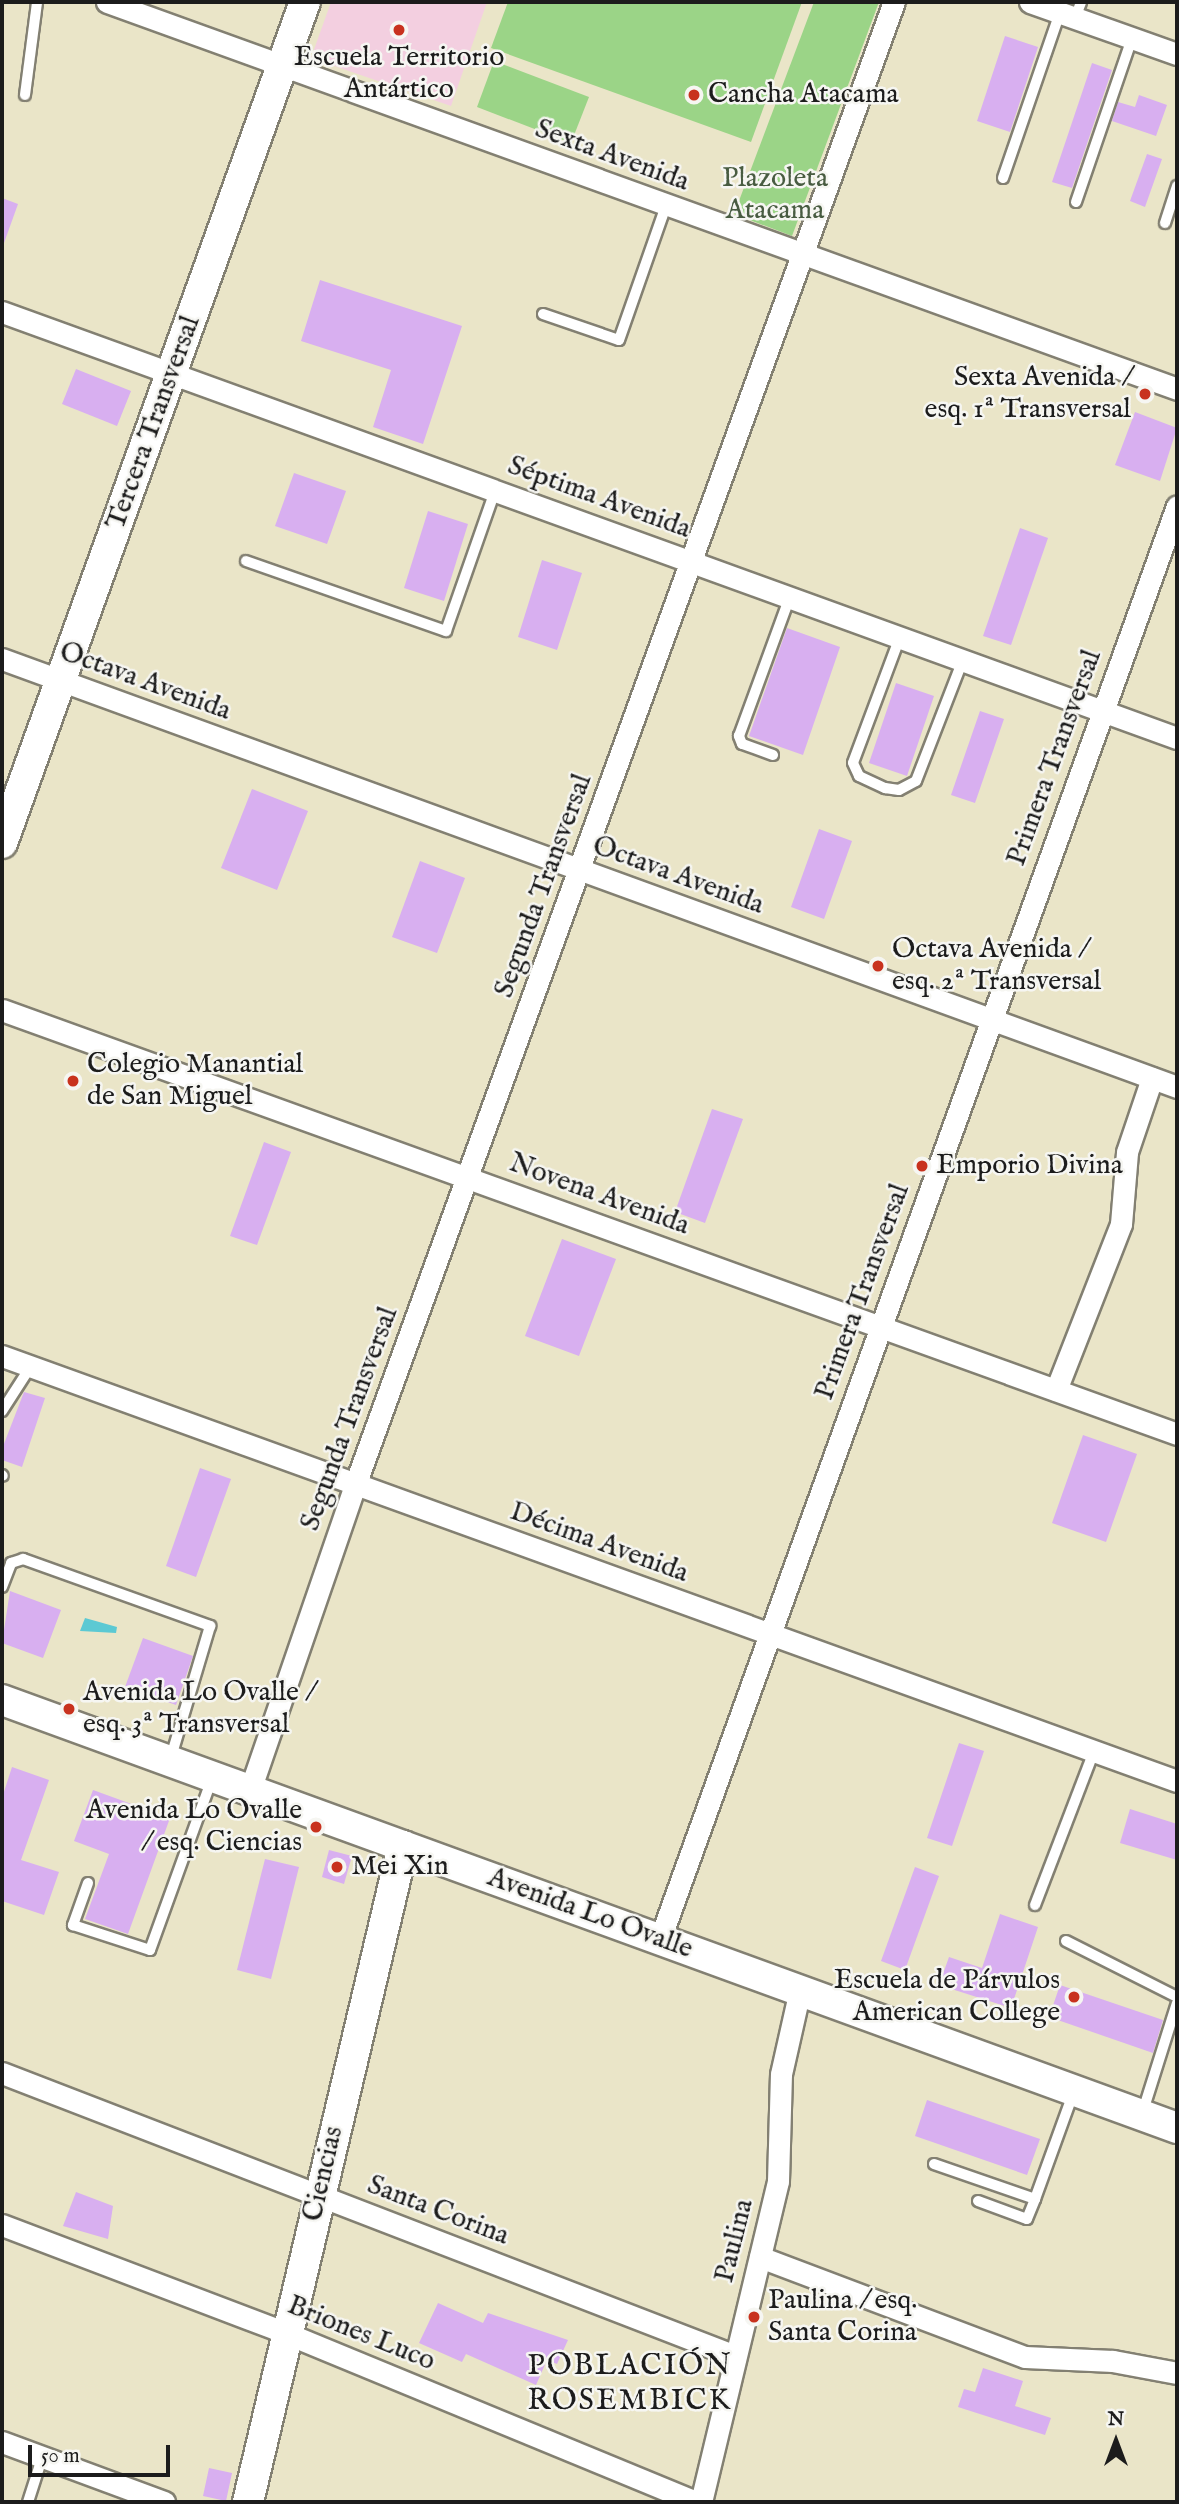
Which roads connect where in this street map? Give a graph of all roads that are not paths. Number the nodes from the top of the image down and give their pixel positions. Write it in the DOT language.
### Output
graph roads {
  1 [pos="37,2"];
  2 [pos="107,2"];
  3 [pos="305,2"];
  4 [pos="894,2"];
  5 [pos="1030,2"];
  6 [pos="1072,11"];
  7 [pos="1132,38"];
  8 [pos="1177,54"];
  9 [pos="282,65"];
  10 [pos="25,95"];
  11 [pos="1003,178"];
  12 [pos="1177,186"];
  13 [pos="1076,202"];
  14 [pos="666,206"];
  15 [pos="1165,222"];
  16 [pos="801,255"];
  17 [pos="2,312"];
  18 [pos="543,314"];
  19 [pos="172,373"];
  20 [pos="1177,389"];
  21 [pos="495,491"];
  22 [pos="1177,506"];
  23 [pos="246,561"];
  24 [pos="691,562"];
  25 [pos="790,597"];
  26 [pos="900,637"];
  27 [pos="2,659"];
  28 [pos="963,660"];
  29 [pos="60,680"];
  30 [pos="1102,710"];
  31 [pos="1177,738"];
  32 [pos="773,755"];
  33 [pos="2,844"];
  34 [pos="579,871"];
  35 [pos="2,1010"];
  36 [pos="991,1018"];
  37 [pos="1152,1078"];
  38 [pos="1177,1087"];
  39 [pos="468,1177"];
  40 [pos="880,1326"];
  41 [pos="2,1356"];
  42 [pos="31,1366"];
  43 [pos="1056,1390"];
  44 [pos="2,1411"];
  45 [pos="1177,1434"];
  46 [pos="355,1485"];
  47 [pos="2,1587"];
  48 [pos="769,1634"];
  49 [pos="2,1700"];
  50 [pos="1094,1751"];
  51 [pos="169,1760"];
  52 [pos="213,1776"];
  53 [pos="1177,1781"];
  54 [pos="250,1790"];
  55 [pos="403,1846"];
  56 [pos="88,1883"];
  57 [pos="1035,1905"];
  58 [pos="660,1940"];
  59 [pos="1066,1941"];
  60 [pos="800,1990"];
  61 [pos="1177,1997"];
  62 [pos="1177,2003"];
  63 [pos="2,2073"];
  64 [pos="1074,2091"];
  65 [pos="1142,2115"];
  66 [pos="1177,2128"];
  67 [pos="934,2164"];
  68 [pos="318,2194"];
  69 [pos="1035,2199"];
  70 [pos="978,2201"];
  71 [pos="2,2225"];
  72 [pos="760,2257"];
  73 [pos="287,2334"];
  74 [pos="735,2356"];
  75 [pos="1177,2373"];
  76 [pos="2,2442"];
  77 [pos="42,2458"];
  78 [pos="28,2502"];
  79 [pos="164,2502"];
  80 [pos="248,2502"];
  81 [pos="698,2502"];
  1 -- 10 [label="lane"];
  2 -- 9 [label="street, Sexta Avenida"];
  3 -- 9 [label="street, Tercera Transversal"];
  4 -- 16 [label="street, Segunda Transversal"];
  5 -- 6 [label="street"];
  6 -- 7 [label="street"];
  6 -- 11 [label="lane"];
  7 -- 8 [label="street"];
  7 -- 13 [label="lane"];
  9 -- 14 [label="street, Sexta Avenida"];
  9 -- 19 [label="street, Tercera Transversal"];
  12 -- 15 [label="lane"];
  14 -- 16 [label="street, Sexta Avenida"];
  14 -- 18 [label="lane"];
  16 -- 20 [label="street, Sexta Avenida"];
  16 -- 24 [label="street, Segunda Transversal"];
  17 -- 19 [label="street, Séptima Avenida"];
  19 -- 21 [label="street, Séptima Avenida"];
  19 -- 29 [label="street, Tercera Transversal"];
  21 -- 23 [label="lane"];
  21 -- 24 [label="street, Séptima Avenida"];
  22 -- 30 [label="street, Primera Transversal"];
  24 -- 25 [label="street, Séptima Avenida"];
  24 -- 34 [label="street, Segunda Transversal"];
  25 -- 26 [label="street, Séptima Avenida"];
  25 -- 32 [label="lane"];
  26 -- 28 [label="street, Séptima Avenida"];
  26 -- 28 [label="lane"];
  27 -- 29 [label="street, Octava Avenida"];
  28 -- 30 [label="street, Séptima Avenida"];
  29 -- 33 [label="street, Tercera Transversal"];
  29 -- 34 [label="street, Octava Avenida"];
  30 -- 31 [label="street, Séptima Avenida"];
  30 -- 36 [label="street, Primera Transversal"];
  34 -- 36 [label="street, Octava Avenida"];
  34 -- 39 [label="street, Segunda Transversal"];
  35 -- 39 [label="street, Novena Avenida"];
  36 -- 37 [label="street, Octava Avenida"];
  36 -- 40 [label="street, Primera Transversal"];
  37 -- 38 [label="street, Octava Avenida"];
  37 -- 43 [label="street"];
  39 -- 40 [label="street, Novena Avenida"];
  39 -- 46 [label="street, Segunda Transversal"];
  40 -- 43 [label="street, Novena Avenida"];
  40 -- 48 [label="street, Primera Transversal"];
  41 -- 42 [label="street, Décima Avenida"];
  42 -- 44 [label="lane"];
  42 -- 46 [label="street, Décima Avenida"];
  43 -- 45 [label="street, Novena Avenida"];
  46 -- 48 [label="street, Décima Avenida"];
  46 -- 54 [label="street, Segunda Transversal"];
  47 -- 51 [label="lane"];
  48 -- 50 [label="street, Décima Avenida"];
  48 -- 58 [label="street, Primera Transversal"];
  49 -- 51 [label="street, Avenida Lo Ovalle"];
  50 -- 53 [label="street, Décima Avenida"];
  50 -- 57 [label="lane"];
  51 -- 52 [label="street, Avenida Lo Ovalle"];
  52 -- 54 [label="street, Avenida Lo Ovalle"];
  52 -- 56 [label="lane"];
  54 -- 55 [label="street, Avenida Lo Ovalle"];
  55 -- 58 [label="street, Avenida Lo Ovalle"];
  55 -- 68 [label="street, Ciencias"];
  58 -- 60 [label="street, Avenida Lo Ovalle"];
  59 -- 61 [label="lane"];
  60 -- 64 [label="street, Avenida Lo Ovalle"];
  60 -- 72 [label="street, Paulina"];
  62 -- 65 [label="lane"];
  63 -- 68 [label="street, Santa Corina"];
  64 -- 65 [label="street, Avenida Lo Ovalle"];
  64 -- 69 [label="lane"];
  65 -- 66 [label="street, Avenida Lo Ovalle"];
  67 -- 69 [label="lane"];
  68 -- 73 [label="street, Ciencias"];
  68 -- 74 [label="street, Santa Corina"];
  69 -- 70 [label="lane"];
  71 -- 73 [label="street, Briones Luco"];
  72 -- 74 [label="street, Paulina"];
  72 -- 75 [label="street"];
  73 -- 80 [label="street, Ciencias"];
  73 -- 81 [label="street, Briones Luco"];
  74 -- 81 [label="street, Paulina"];
  76 -- 77 [label="street"];
  77 -- 78 [label="lane"];
  77 -- 79 [label="street"];
}
